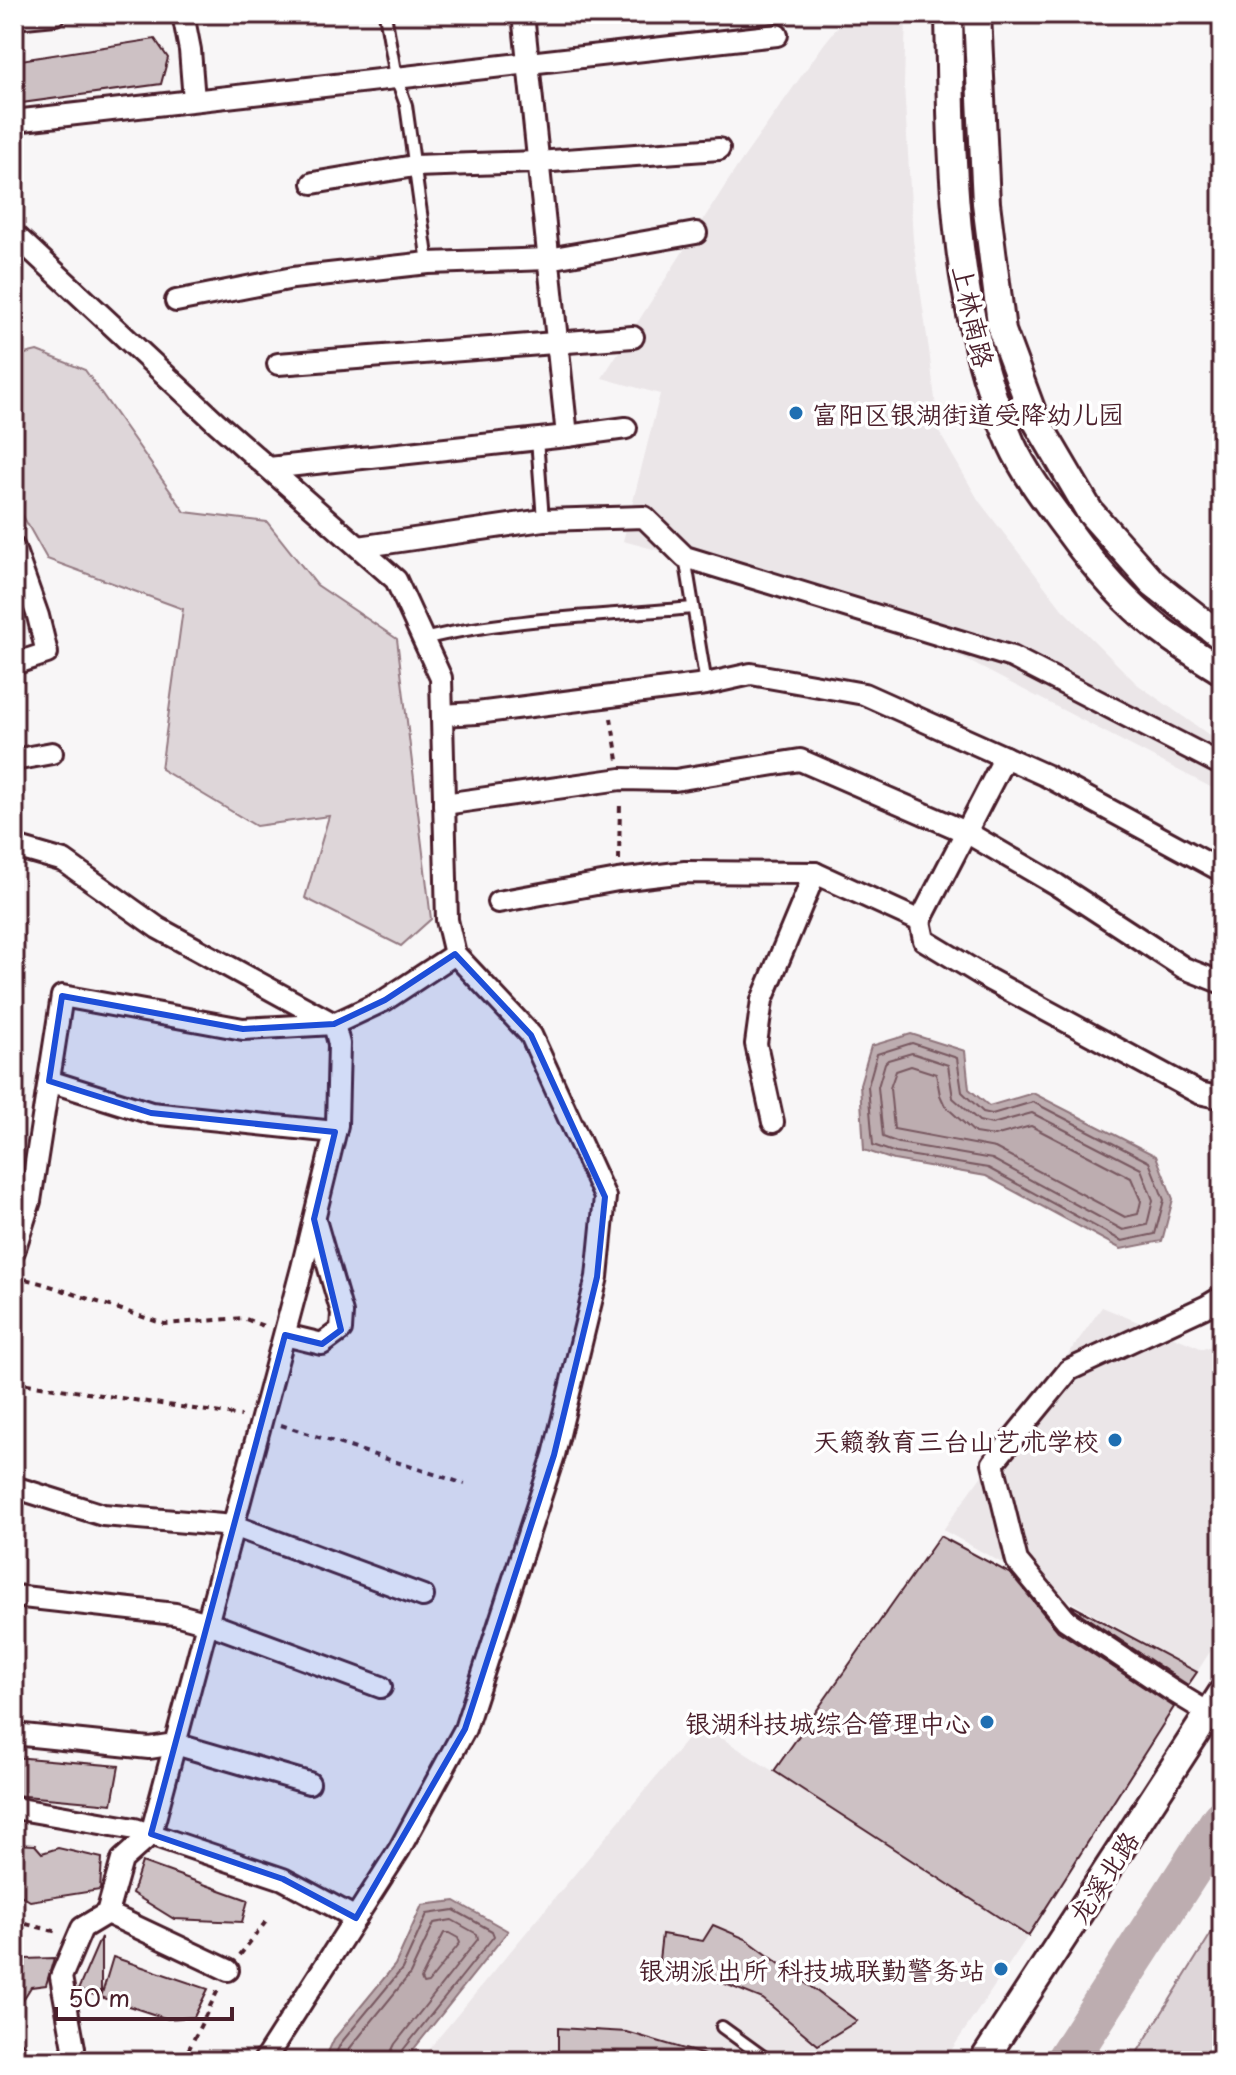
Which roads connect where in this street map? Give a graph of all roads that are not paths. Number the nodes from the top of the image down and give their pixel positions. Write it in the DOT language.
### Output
graph roads {
  1 [pos="55,14"];
  2 [pos="183,14"];
  3 [pos="385,14"];
  4 [pos="523,14"];
  5 [pos="949,14"];
  6 [pos="977,14"];
  7 [pos="14,18"];
  8 [pos="777,35"];
  9 [pos="528,62"];
  10 [pos="396,77"];
  11 [pos="194,100"];
  12 [pos="14,121"];
  13 [pos="719,149"];
  14 [pos="538,162"];
  15 [pos="414,166"];
  16 [pos="313,183"];
  17 [pos="696,233"];
  18 [pos="17,241"];
  19 [pos="548,259"];
  20 [pos="428,263"];
  21 [pos="176,301"];
  22 [pos="633,337"];
  23 [pos="557,343"];
  24 [pos="278,364"];
  25 [pos="626,428"];
  26 [pos="567,436"];
  27 [pos="537,439"];
  28 [pos="269,468"];
  29 [pos="543,520"];
  30 [pos="359,547"];
  31 [pos="14,548"];
  32 [pos="685,557"];
  33 [pos="693,608"];
  34 [pos="1222,637"];
  35 [pos="423,639"];
  36 [pos="14,664"];
  37 [pos="1222,671"];
  38 [pos="706,684"];
  39 [pos="442,715"];
  40 [pos="52,753"];
  41 [pos="1005,757"];
  42 [pos="14,760"];
  43 [pos="1222,765"];
  44 [pos="444,804"];
  45 [pos="966,832"];
  46 [pos="14,849"];
  47 [pos="1222,871"];
  48 [pos="815,873"];
  49 [pos="498,902"];
  50 [pos="920,921"];
  51 [pos="455,954"];
  52 [pos="1222,983"];
  53 [pos="334,1024"];
  54 [pos="49,1081"];
  55 [pos="1222,1098"];
  56 [pos="773,1122"];
  57 [pos="335,1132"];
  58 [pos="314,1219"];
  59 [pos="14,1251"];
  60 [pos="1222,1297"];
  61 [pos="285,1335"];
  62 [pos="14,1487"];
  63 [pos="234,1526"];
  64 [pos="14,1596"];
  65 [pos="423,1596"];
  66 [pos="208,1623"];
  67 [pos="381,1687"];
  68 [pos="1216,1703"];
  69 [pos="14,1734"];
  70 [pos="175,1744"];
  71 [pos="309,1783"];
  72 [pos="14,1808"];
  73 [pos="151,1834"];
  74 [pos="107,1913"];
  75 [pos="356,1918"];
  76 [pos="228,1970"];
  77 [pos="722,2027"];
  78 [pos="14,2051"];
  79 [pos="22,2061"];
  80 [pos="68,2061"];
  81 [pos="264,2061"];
  82 [pos="769,2061"];
  83 [pos="983,2061"];
  1 -- 7 [label="street"];
  2 -- 11 [label="street"];
  3 -- 10 [label="lane"];
  4 -- 9 [label="street"];
  5 -- 37 [label="street, 上林南路"];
  6 -- 34 [label="street, 上林南路"];
  8 -- 9 [label="street"];
  9 -- 10 [label="street"];
  9 -- 14 [label="street"];
  10 -- 11 [label="street"];
  10 -- 15 [label="lane"];
  11 -- 12 [label="street"];
  13 -- 14 [label="street"];
  14 -- 15 [label="street"];
  14 -- 19 [label="street"];
  15 -- 16 [label="street"];
  15 -- 20 [label="lane"];
  17 -- 19 [label="street"];
  18 -- 28 [label="street"];
  19 -- 20 [label="street"];
  19 -- 23 [label="street"];
  20 -- 21 [label="street"];
  22 -- 23 [label="street"];
  23 -- 24 [label="street"];
  23 -- 26 [label="street"];
  25 -- 26 [label="street"];
  26 -- 27 [label="street"];
  27 -- 28 [label="street"];
  27 -- 29 [label="lane"];
  28 -- 30 [label="street"];
  29 -- 30 [label="street"];
  29 -- 32 [label="street"];
  30 -- 35 [label="street"];
  31 -- 36 [label="street"];
  32 -- 33 [label="lane"];
  32 -- 43 [label="street"];
  33 -- 35 [label="lane"];
  33 -- 38 [label="lane"];
  35 -- 39 [label="street"];
  38 -- 39 [label="street"];
  38 -- 41 [label="street"];
  39 -- 44 [label="street"];
  40 -- 42 [label="street"];
  41 -- 45 [label="street"];
  41 -- 47 [label="street"];
  44 -- 45 [label="street"];
  44 -- 51 [label="street"];
  45 -- 50 [label="street"];
  45 -- 52 [label="street"];
  46 -- 53 [label="street"];
  48 -- 49 [label="street"];
  48 -- 50 [label="street"];
  48 -- 56 [label="street"];
  50 -- 55 [label="street"];
  51 -- 53 [label="street"];
  51 -- 75 [label="street"];
  53 -- 54 [label="street"];
  53 -- 57 [label="street"];
  54 -- 57 [label="street"];
  54 -- 59 [label="street"];
  57 -- 58 [label="street"];
  58 -- 61 [label="street"];
  58 -- 61 [label="street"];
  60 -- 68 [label="street"];
  61 -- 63 [label="street"];
  62 -- 63 [label="street"];
  63 -- 65 [label="street"];
  63 -- 66 [label="street"];
  64 -- 66 [label="street"];
  66 -- 67 [label="street"];
  66 -- 70 [label="street"];
  68 -- 83 [label="street, 龙溪北路"];
  69 -- 70 [label="street"];
  70 -- 71 [label="street"];
  70 -- 73 [label="street"];
  72 -- 73 [label="street"];
  73 -- 74 [label="street"];
  73 -- 75 [label="street"];
  74 -- 76 [label="street"];
  74 -- 80 [label="street"];
  75 -- 81 [label="street"];
  77 -- 82 [label="lane"];
  78 -- 79 [label="street"];
}
